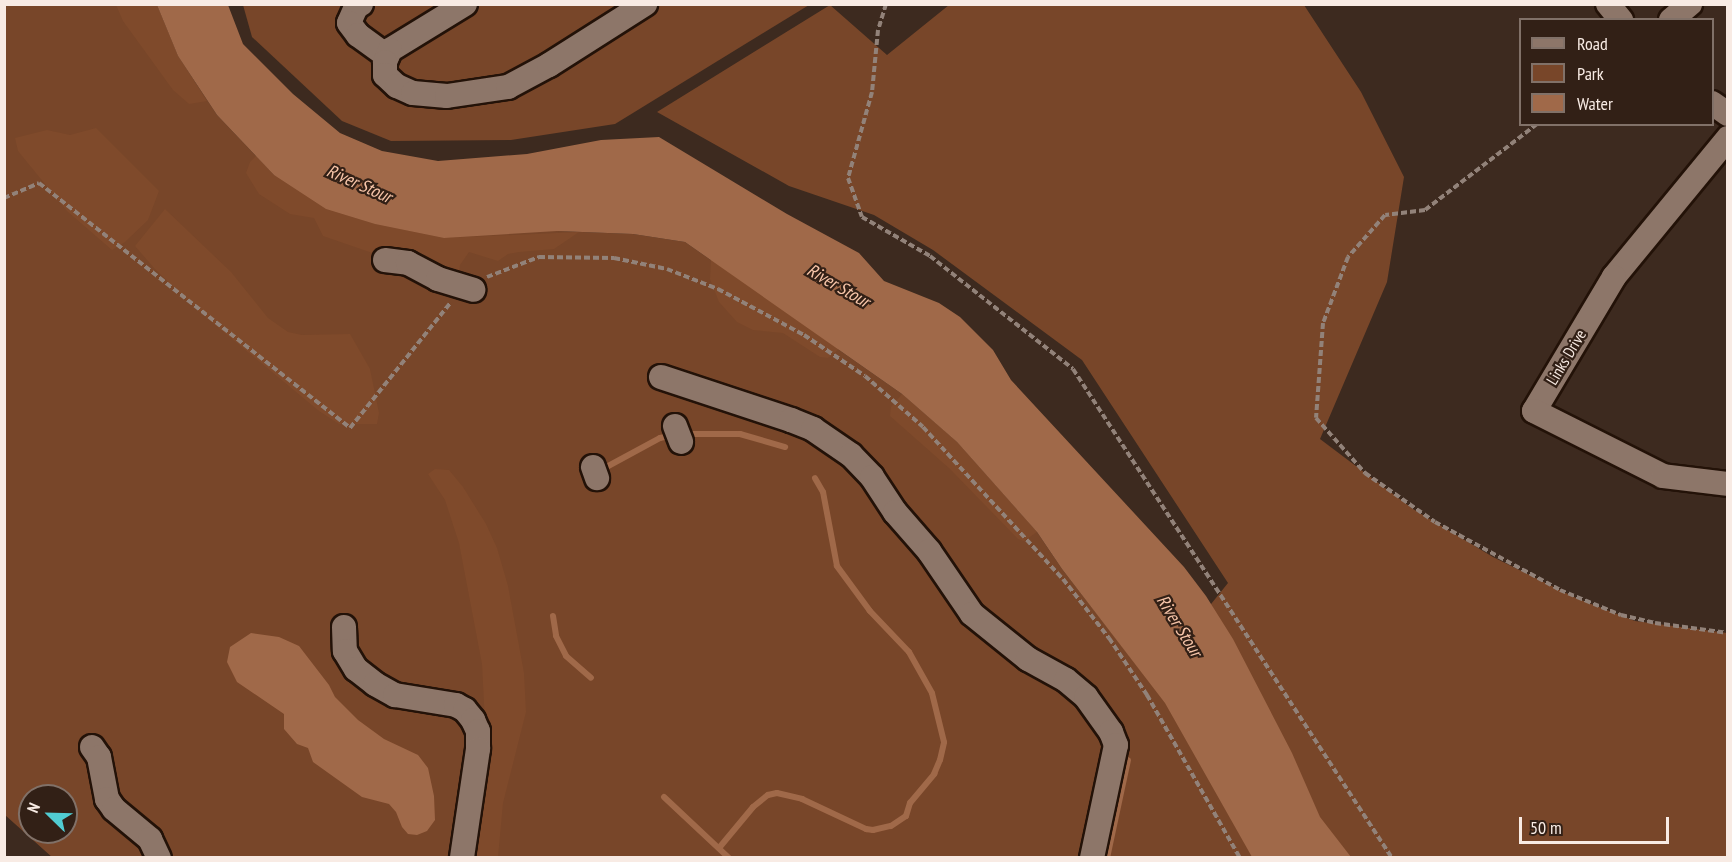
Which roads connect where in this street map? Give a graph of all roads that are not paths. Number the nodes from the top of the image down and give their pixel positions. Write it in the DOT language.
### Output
graph roads {
  1 [pos="361,4"];
  2 [pos="465,4"];
  3 [pos="645,4"];
  4 [pos="1608,4"];
  5 [pos="1690,4"];
  6 [pos="1619,18"];
  7 [pos="1673,18"];
  8 [pos="387,56"];
  9 [pos="1714,104"];
  10 [pos="1728,114"];
  11 [pos="1728,138"];
  12 [pos="385,260"];
  13 [pos="473,290"];
  14 [pos="661,377"];
  15 [pos="1728,484"];
  16 [pos="344,627"];
  17 [pos="92,747"];
  18 [pos="159,858"];
  19 [pos="462,858"];
  20 [pos="1092,858"];
  1 -- 8 [label="street"];
  2 -- 8 [label="street"];
  3 -- 8 [label="street"];
  4 -- 6 [label="street"];
  5 -- 7 [label="street"];
  9 -- 10 [label="street"];
  11 -- 15 [label="street, Links Drive"];
  12 -- 13 [label="street"];
  14 -- 20 [label="street"];
  16 -- 19 [label="street"];
  17 -- 18 [label="street"];
}
